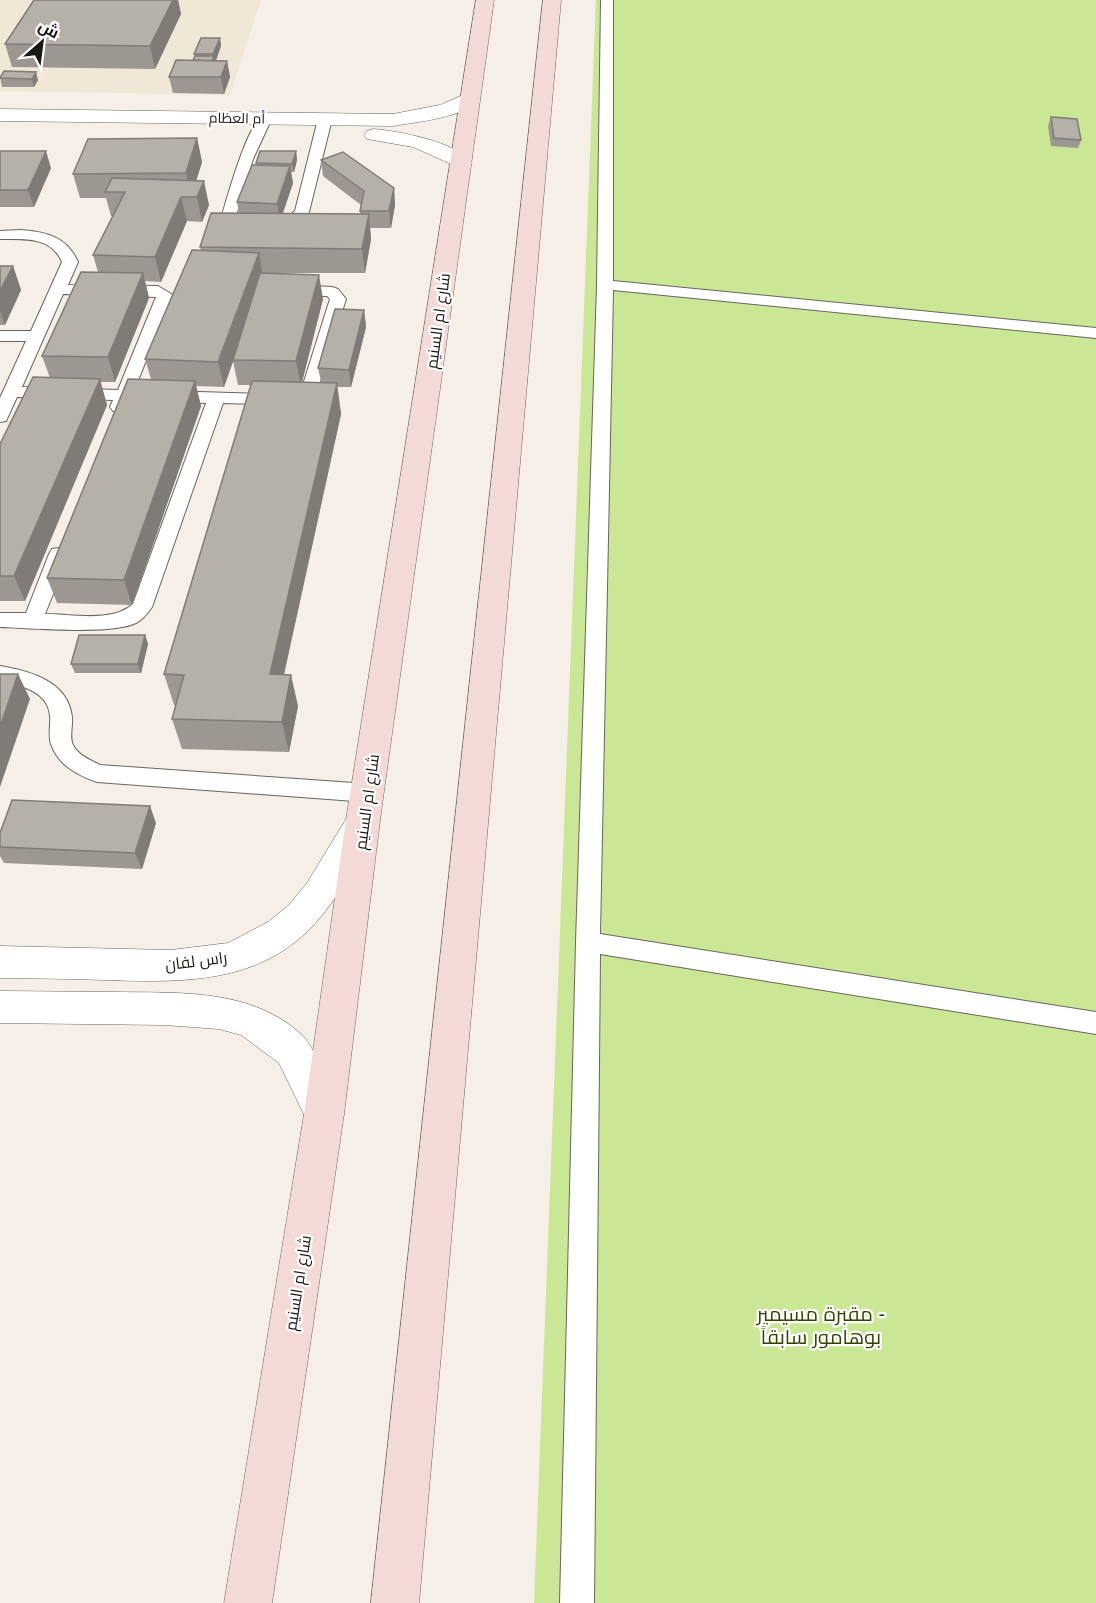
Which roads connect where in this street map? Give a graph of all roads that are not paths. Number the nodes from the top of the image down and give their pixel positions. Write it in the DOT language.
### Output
graph roads {
  1 [pos="485,0"];
  2 [pos="552,0"];
  3 [pos="607,0"];
  4 [pos="470,98"];
  5 [pos="0,115"];
  6 [pos="262,126"];
  7 [pos="323,127"];
  8 [pos="0,130"];
  9 [pos="462,162"];
  10 [pos="0,235"];
  11 [pos="604,285"];
  12 [pos="58,289"];
  13 [pos="277,290"];
  14 [pos="1096,333"];
  15 [pos="0,336"];
  16 [pos="33,344"];
  17 [pos="0,351"];
  18 [pos="11,392"];
  19 [pos="124,395"];
  20 [pos="217,398"];
  21 [pos="0,417"];
  22 [pos="111,427"];
  23 [pos="68,534"];
  24 [pos="0,620"];
  25 [pos="33,620"];
  26 [pos="0,674"];
  27 [pos="366,807"];
  28 [pos="588,942"];
  29 [pos="0,962"];
  30 [pos="0,1007"];
  31 [pos="1096,1023"];
  32 [pos="324,1114"];
  33 [pos="248,1603"];
  34 [pos="395,1603"];
  35 [pos="577,1603"];
  1 -- 4 [label="main road, شارع ام السنيم"];
  2 -- 34 [label="main road"];
  3 -- 11 [label="lane"];
  4 -- 7 [label="street, أم العظام"];
  4 -- 9 [label="main road, شارع ام السنيم"];
  5 -- 6 [label="street, أم العظام"];
  6 -- 7 [label="street, أم العظام"];
  6 -- 7 [label="lane"];
  6 -- 8 [label="street, أم العظام"];
  7 -- 9 [label="street, أم العظام"];
  9 -- 27 [label="main road, شارع ام السنيم"];
  10 -- 12 [label="lane"];
  11 -- 14 [label="lane"];
  11 -- 28 [label="lane"];
  12 -- 16 [label="lane"];
  12 -- 19 [label="lane"];
  13 -- 20 [label="lane"];
  15 -- 16 [label="lane"];
  16 -- 17 [label="lane"];
  16 -- 18 [label="lane"];
  18 -- 19 [label="lane"];
  18 -- 21 [label="lane"];
  19 -- 20 [label="lane"];
  19 -- 22 [label="lane"];
  20 -- 25 [label="lane"];
  23 -- 25 [label="lane"];
  24 -- 25 [label="lane"];
  26 -- 27 [label="lane"];
  27 -- 29 [label="street, راس لفان"];
  27 -- 32 [label="main road, شارع ام السنيم"];
  28 -- 31 [label="lane"];
  28 -- 35 [label="lane"];
  30 -- 32 [label="street"];
  32 -- 33 [label="main road, شارع ام السنيم"];
}
